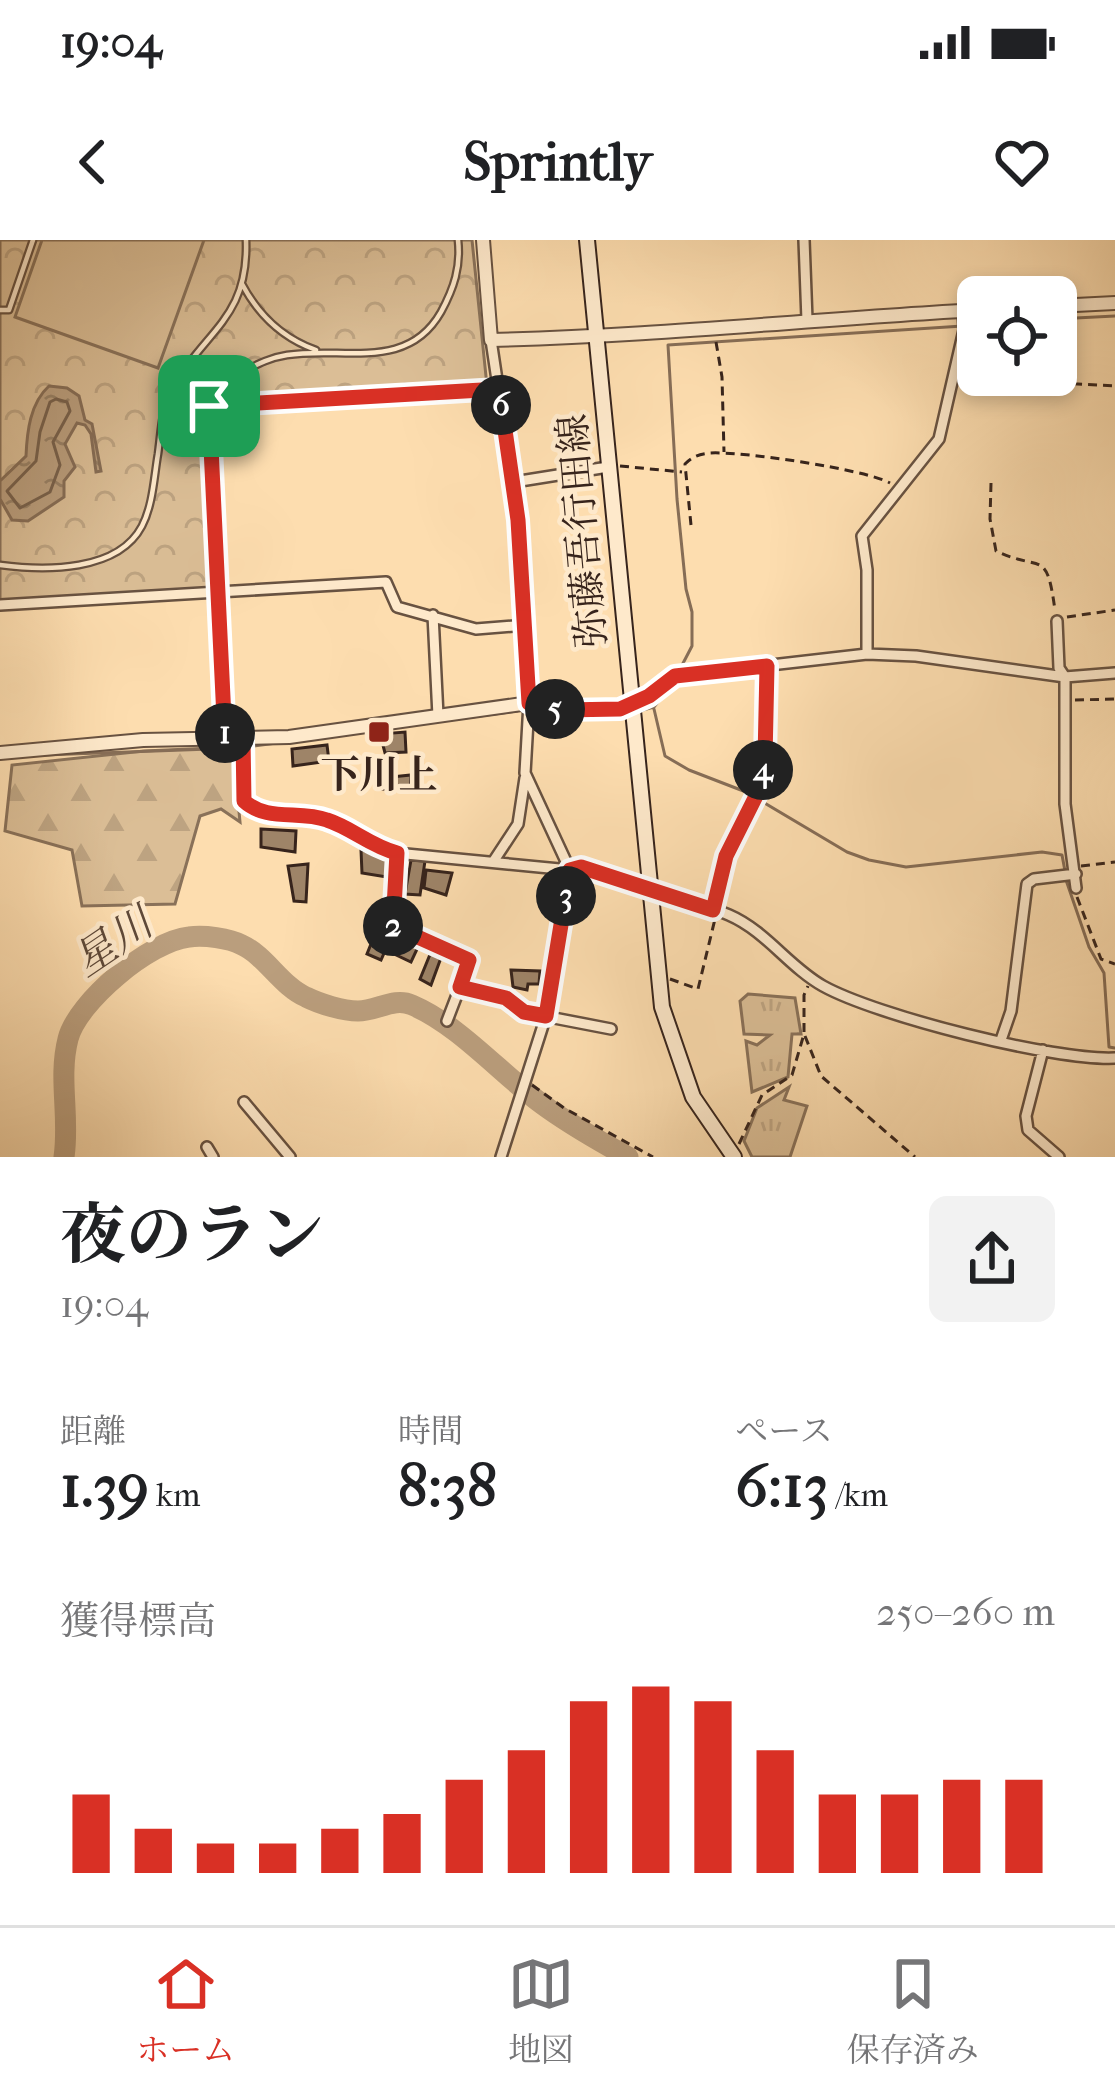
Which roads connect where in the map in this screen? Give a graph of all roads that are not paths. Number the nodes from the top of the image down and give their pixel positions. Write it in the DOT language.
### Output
graph roads {
  1 [pos="32,240"];
  2 [pos="246,240"];
  3 [pos="458,240"];
  4 [pos="483,240"];
  5 [pos="587,240"];
  6 [pos="804,240"];
  7 [pos="242,284"];
  8 [pos="1115,303"];
  9 [pos="1077,306"];
  10 [pos="0,310"];
  11 [pos="957,312"];
  12 [pos="807,320"];
  13 [pos="597,337"];
  14 [pos="491,340"];
  15 [pos="325,352"];
  16 [pos="957,359"];
  17 [pos="184,369"];
  18 [pos="499,389"];
  19 [pos="608,467"];
  20 [pos="514,482"];
  21 [pos="0,565"];
  22 [pos="217,592"];
  23 [pos="0,605"];
  24 [pos="433,615"];
  25 [pos="1057,621"];
  26 [pos="526,625"];
  27 [pos="867,654"];
  28 [pos="1115,674"];
  29 [pos="1065,677"];
  30 [pos="529,703"];
  31 [pos="632,706"];
  32 [pos="438,716"];
  33 [pos="243,738"];
  34 [pos="225,739"];
  35 [pos="0,753"];
  36 [pos="525,773"];
  37 [pos="397,853"];
  38 [pos="493,862"];
  39 [pos="570,870"];
  40 [pos="1075,871"];
  41 [pos="1076,888"];
  42 [pos="649,889"];
  43 [pos="460,987"];
  44 [pos="546,1016"];
  45 [pos="447,1021"];
  46 [pos="611,1029"];
  47 [pos="1001,1040"];
  48 [pos="1043,1050"];
  49 [pos="1115,1058"];
  50 [pos="244,1102"];
  51 [pos="290,1157"];
  52 [pos="501,1157"];
  53 [pos="734,1157"];
  54 [pos="1059,1157"];
  1 -- 10 [label="lane"];
  2 -- 7 [label="lane"];
  3 -- 15 [label="lane"];
  4 -- 14 [label="street"];
  5 -- 13 [label="main road, 弥藤吾行田線"];
  6 -- 12 [label="street"];
  7 -- 15 [label="lane"];
  7 -- 17 [label="lane"];
  8 -- 9 [label="street"];
  11 -- 12 [label="street"];
  12 -- 13 [label="street"];
  13 -- 14 [label="street"];
  13 -- 19 [label="main road, 弥藤吾行田線"];
  14 -- 18 [label="street"];
  15 -- 17 [label="lane"];
  16 -- 27 [label="street"];
  17 -- 21 [label="lane"];
  18 -- 20 [label="street"];
  18 -- 22 [label="street"];
  19 -- 20 [label="street"];
  19 -- 31 [label="main road, 弥藤吾行田線"];
  20 -- 26 [label="street"];
  22 -- 23 [label="street"];
  22 -- 24 [label="street"];
  22 -- 34 [label="street"];
  24 -- 26 [label="street"];
  24 -- 32 [label="street"];
  25 -- 29 [label="street"];
  26 -- 30 [label="street"];
  27 -- 29 [label="street"];
  27 -- 31 [label="street"];
  28 -- 29 [label="street"];
  29 -- 40 [label="street"];
  30 -- 31 [label="street"];
  30 -- 32 [label="street"];
  30 -- 36 [label="street"];
  31 -- 42 [label="main road, 弥藤吾行田線"];
  32 -- 33 [label="street"];
  33 -- 34 [label="street"];
  33 -- 37 [label="street"];
  34 -- 35 [label="street"];
  36 -- 38 [label="street"];
  36 -- 39 [label="street"];
  37 -- 38 [label="street"];
  37 -- 43 [label="street"];
  38 -- 39 [label="street"];
  39 -- 42 [label="street"];
  39 -- 44 [label="street"];
  40 -- 41 [label="street"];
  40 -- 47 [label="street"];
  42 -- 47 [label="street"];
  42 -- 53 [label="main road, 弥藤吾行田線"];
  43 -- 44 [label="street"];
  43 -- 45 [label="street"];
  44 -- 46 [label="street"];
  44 -- 52 [label="street"];
  47 -- 48 [label="street"];
  48 -- 49 [label="street"];
  48 -- 54 [label="street"];
  50 -- 51 [label="street"];
}
